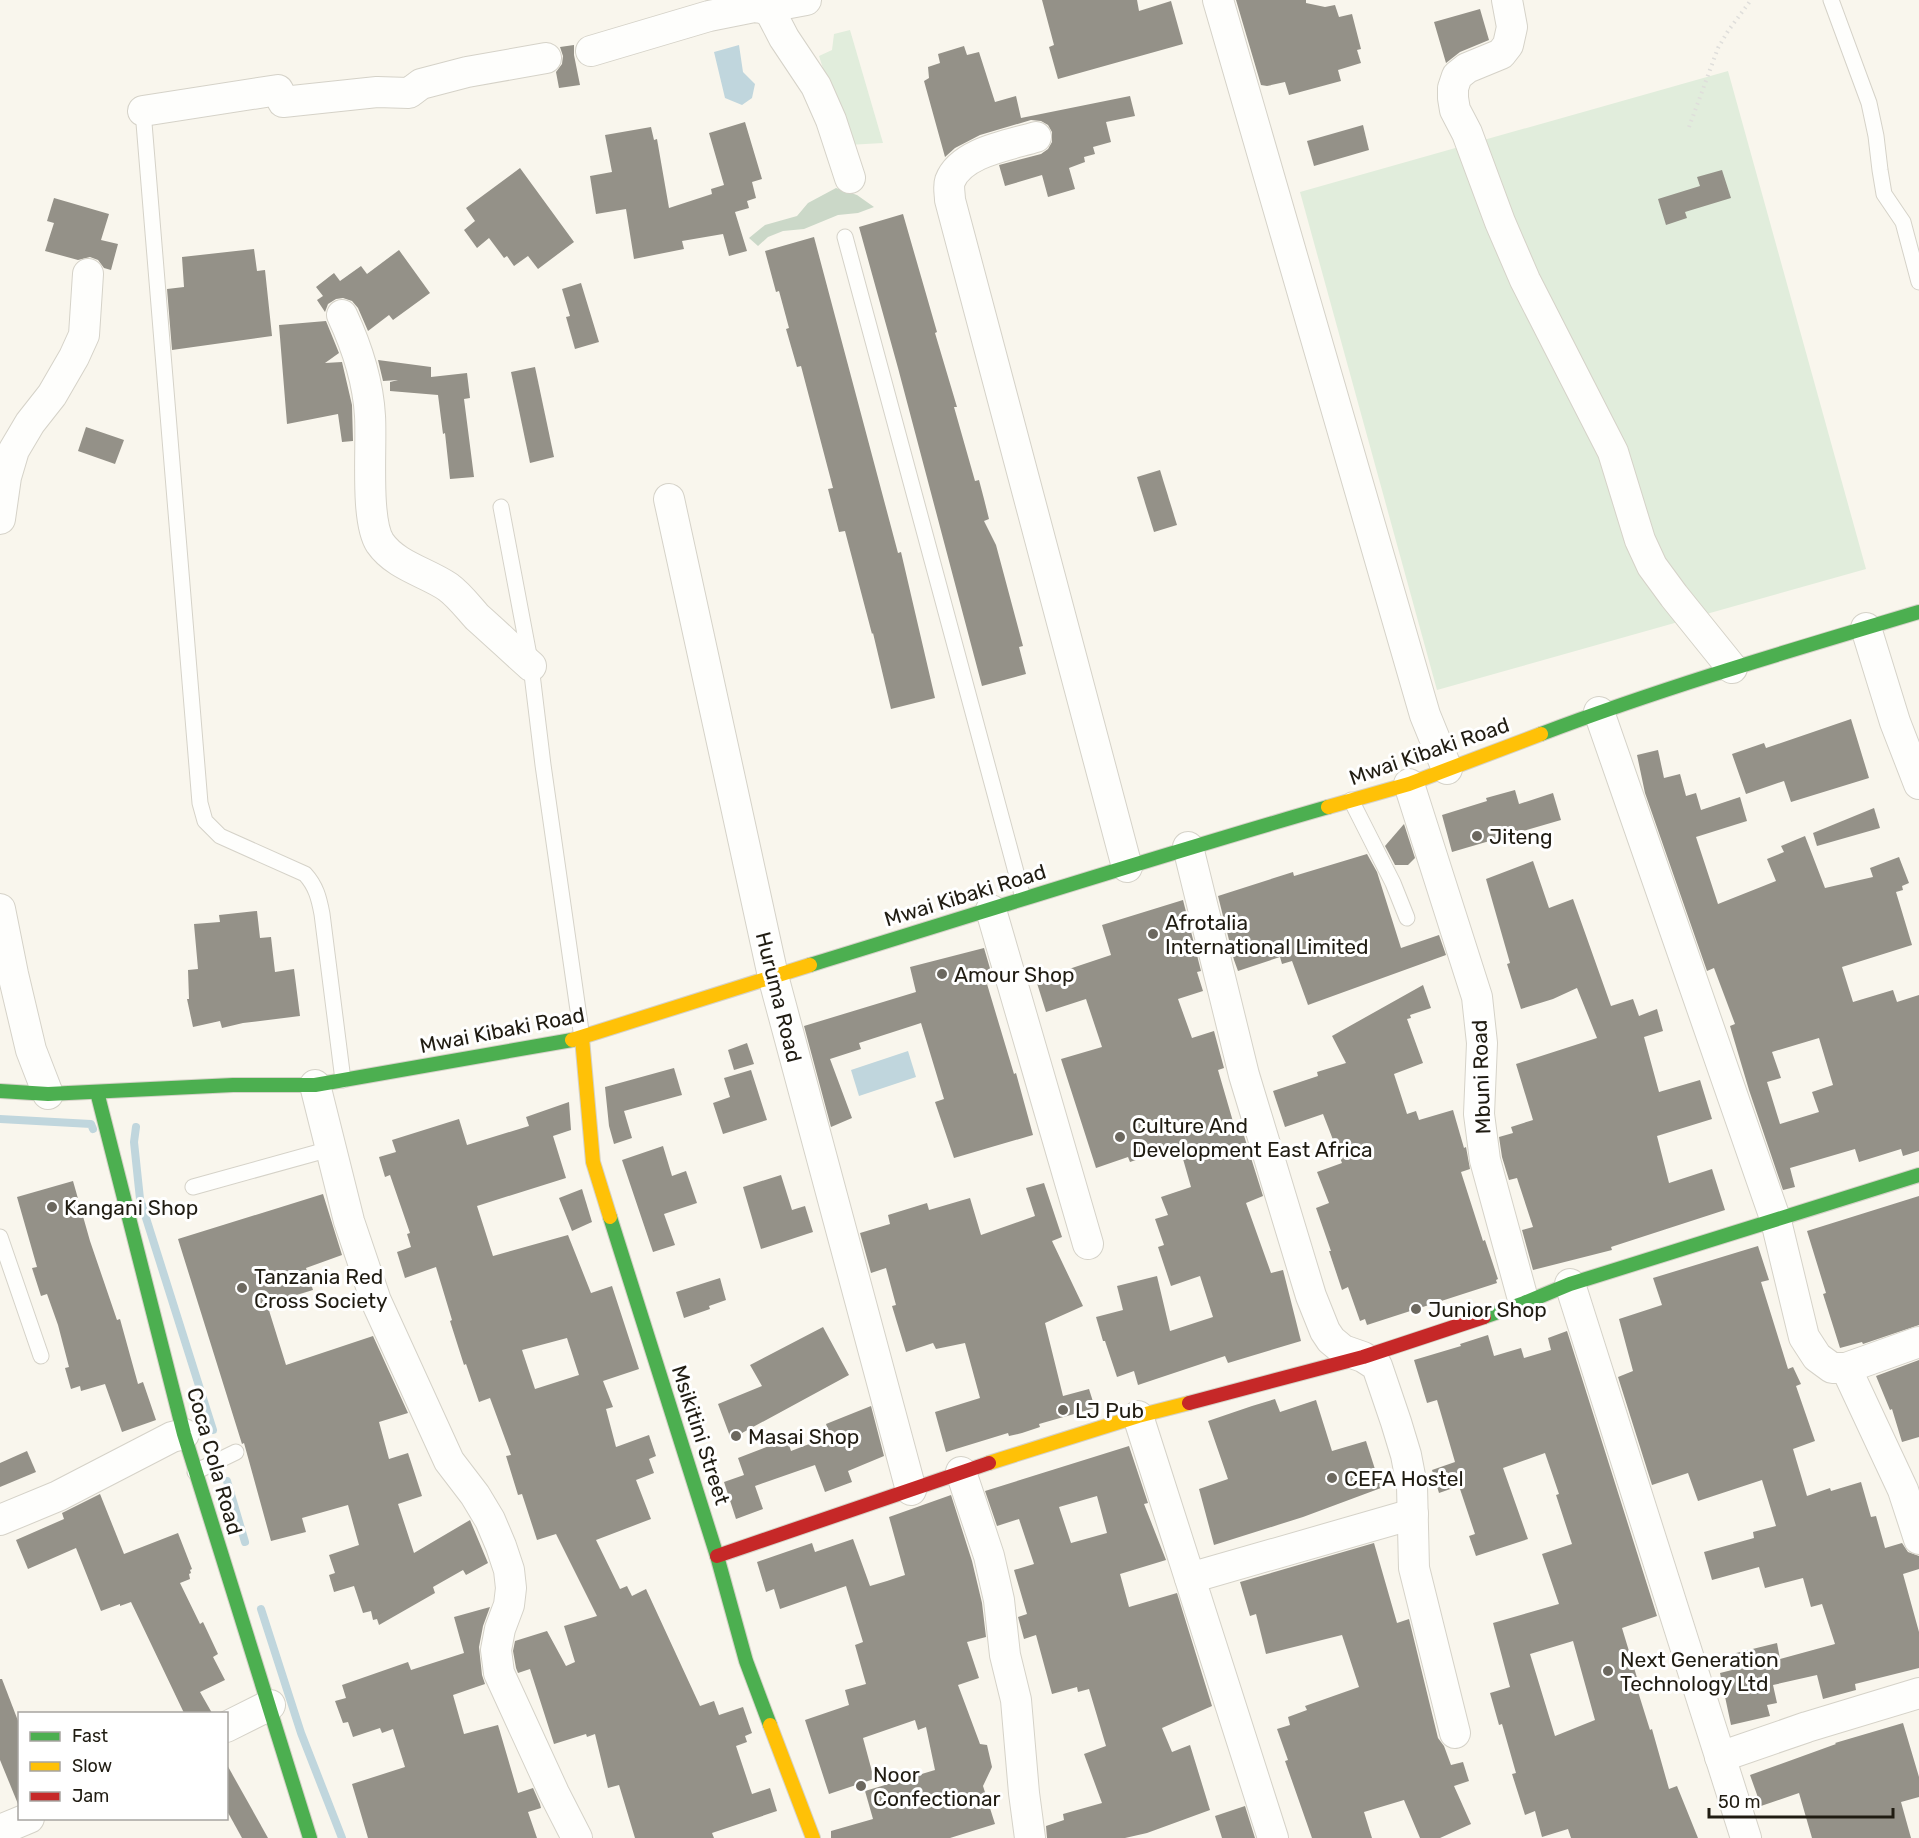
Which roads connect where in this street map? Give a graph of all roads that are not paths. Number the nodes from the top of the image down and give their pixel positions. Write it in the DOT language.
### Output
graph roads {
  1 [pos="806,0"];
  2 [pos="1218,0"];
  3 [pos="1507,0"];
  4 [pos="1831,0"];
  5 [pos="764,8"];
  6 [pos="591,51"];
  7 [pos="546,58"];
  8 [pos="142,111"];
  9 [pos="1036,137"];
  10 [pos="850,178"];
  11 [pos="845,237"];
  12 [pos="88,274"];
  13 [pos="1919,282"];
  14 [pos="342,315"];
  15 [pos="669,499"];
  16 [pos="501,507"];
  17 [pos="0,519"];
  18 [pos="1919,612"];
  19 [pos="1866,628"];
  20 [pos="531,666"];
  21 [pos="1732,668"];
  22 [pos="1599,712"];
  23 [pos="1447,769"];
  24 [pos="1409,784"];
  25 [pos="1919,784"];
  26 [pos="1351,800"];
  27 [pos="1188,847"];
  28 [pos="1127,867"];
  29 [pos="1023,898"];
  30 [pos="0,909"];
  31 [pos="991,910"];
  32 [pos="1407,918"];
  33 [pos="772,976"];
  34 [pos="582,1038"];
  35 [pos="329,1082"];
  36 [pos="0,1091"];
  37 [pos="97,1092"];
  38 [pos="48,1094"];
  39 [pos="330,1149"];
  40 [pos="1919,1175"];
  41 [pos="194,1186"];
  42 [pos="1776,1221"];
  43 [pos="0,1237"];
  44 [pos="1088,1244"];
  45 [pos="1570,1284"];
  46 [pos="1524,1303"];
  47 [pos="1919,1341"];
  48 [pos="41,1356"];
  49 [pos="1363,1357"];
  50 [pos="1846,1368"];
  51 [pos="1138,1416"];
  52 [pos="184,1434"];
  53 [pos="236,1452"];
  54 [pos="195,1472"];
  55 [pos="961,1472"];
  56 [pos="911,1490"];
  57 [pos="1413,1514"];
  58 [pos="0,1520"];
  59 [pos="1919,1539"];
  60 [pos="717,1556"];
  61 [pos="1190,1578"];
  62 [pos="1919,1693"];
  63 [pos="270,1705"];
  64 [pos="228,1726"];
  65 [pos="1455,1733"];
  66 [pos="1720,1757"];
  67 [pos="24,1820"];
  68 [pos="0,1830"];
  69 [pos="310,1838"];
  70 [pos="577,1838"];
  71 [pos="813,1838"];
  72 [pos="1030,1838"];
  73 [pos="1273,1838"];
  74 [pos="1746,1838"];
  1 -- 5 [label="street"];
  2 -- 23 [label="street"];
  3 -- 21 [label="street"];
  4 -- 13 [label="lane"];
  5 -- 6 [label="street"];
  5 -- 10 [label="street"];
  7 -- 8 [label="street"];
  8 -- 35 [label="lane"];
  9 -- 28 [label="street"];
  11 -- 29 [label="lane"];
  12 -- 17 [label="street"];
  14 -- 20 [label="street"];
  15 -- 33 [label="street, Huruma Road"];
  16 -- 20 [label="lane"];
  18 -- 19 [label="main road, Mwai Kibaki Road"];
  19 -- 21 [label="main road, Mwai Kibaki Road"];
  19 -- 25 [label="street"];
  20 -- 34 [label="lane"];
  21 -- 22 [label="main road, Mwai Kibaki Road"];
  22 -- 23 [label="main road, Mwai Kibaki Road"];
  22 -- 42 [label="street"];
  23 -- 24 [label="main road, Mwai Kibaki Road"];
  24 -- 26 [label="main road, Mwai Kibaki Road"];
  24 -- 46 [label="street, Mbuni Road"];
  26 -- 27 [label="main road, Mwai Kibaki Road"];
  26 -- 32 [label="lane"];
  27 -- 28 [label="main road, Mwai Kibaki Road"];
  27 -- 49 [label="street"];
  28 -- 29 [label="main road, Mwai Kibaki Road"];
  29 -- 31 [label="main road, Mwai Kibaki Road"];
  30 -- 38 [label="street"];
  31 -- 33 [label="main road, Mwai Kibaki Road"];
  31 -- 44 [label="street"];
  33 -- 34 [label="main road, Mwai Kibaki Road"];
  33 -- 56 [label="street, Huruma Road"];
  34 -- 35 [label="main road, Mwai Kibaki Road"];
  34 -- 60 [label="main road, Msikitini Street"];
  35 -- 37 [label="main road, Mwai Kibaki Road"];
  35 -- 39 [label="street"];
  36 -- 38 [label="main road, Mwai Kibaki Road"];
  37 -- 38 [label="main road, Mwai Kibaki Road"];
  37 -- 52 [label="main road, Coca Cola Road"];
  39 -- 41 [label="lane"];
  39 -- 70 [label="street"];
  40 -- 42 [label="main road"];
  42 -- 45 [label="main road"];
  42 -- 50 [label="street"];
  43 -- 48 [label="lane"];
  45 -- 46 [label="main road"];
  45 -- 66 [label="street"];
  46 -- 49 [label="main road"];
  47 -- 50 [label="street"];
  49 -- 51 [label="main road"];
  49 -- 57 [label="street"];
  50 -- 59 [label="street"];
  51 -- 55 [label="main road"];
  51 -- 61 [label="street"];
  52 -- 54 [label="main road, Coca Cola Road"];
  52 -- 58 [label="street"];
  53 -- 54 [label="lane"];
  54 -- 63 [label="main road, Coca Cola Road"];
  55 -- 56 [label="main road"];
  55 -- 72 [label="street"];
  56 -- 60 [label="main road"];
  57 -- 61 [label="street"];
  57 -- 65 [label="street"];
  60 -- 71 [label="main road, Msikitini Street"];
  61 -- 73 [label="street"];
  62 -- 66 [label="street"];
  63 -- 64 [label="street"];
  63 -- 69 [label="main road, Coca Cola Road"];
  66 -- 74 [label="street"];
  67 -- 68 [label="street"];
}
